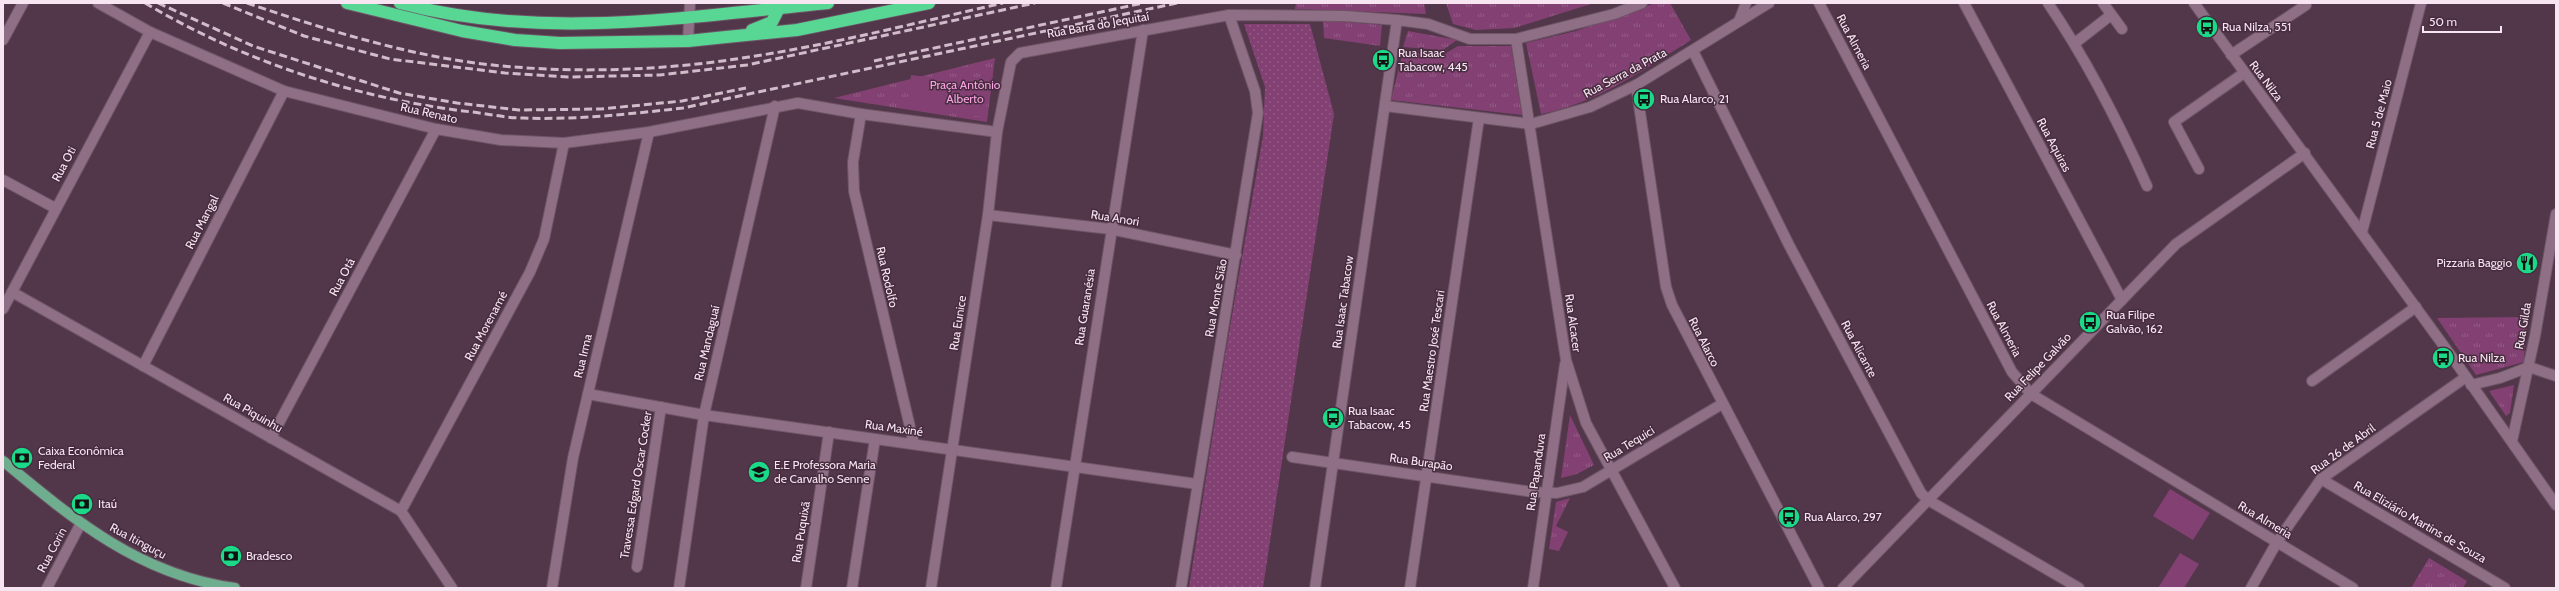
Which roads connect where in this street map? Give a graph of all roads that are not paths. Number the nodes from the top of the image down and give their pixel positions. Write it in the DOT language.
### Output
graph roads {
  1 [pos="23,3"];
  2 [pos="98,3"];
  3 [pos="347,3"];
  4 [pos="400,3"];
  5 [pos="690,3"];
  6 [pos="828,3"];
  7 [pos="929,3"];
  8 [pos="1642,3"];
  9 [pos="1746,3"];
  10 [pos="1769,3"];
  11 [pos="1819,3"];
  12 [pos="1964,3"];
  13 [pos="2048,3"];
  14 [pos="2103,3"];
  15 [pos="2194,3"];
  16 [pos="2421,3"];
  17 [pos="779,5"];
  18 [pos="2306,5"];
  19 [pos="1229,15"];
  20 [pos="2112,15"];
  21 [pos="688,19"];
  22 [pos="1397,20"];
  23 [pos="1739,21"];
  24 [pos="2122,29"];
  25 [pos="1143,30"];
  26 [pos="150,32"];
  27 [pos="726,37"];
  28 [pos="1516,38"];
  29 [pos="3,40"];
  30 [pos="688,41"];
  31 [pos="2075,43"];
  32 [pos="1693,51"];
  33 [pos="2231,55"];
  34 [pos="1011,62"];
  35 [pos="2244,73"];
  36 [pos="1636,85"];
  37 [pos="284,91"];
  38 [pos="774,106"];
  39 [pos="1385,106"];
  40 [pos="861,114"];
  41 [pos="1479,118"];
  42 [pos="1531,124"];
  43 [pos="436,129"];
  44 [pos="649,132"];
  45 [pos="997,132"];
  46 [pos="564,143"];
  47 [pos="2305,153"];
  48 [pos="2199,169"];
  49 [pos="3,180"];
  50 [pos="2147,186"];
  51 [pos="55,208"];
  52 [pos="2556,214"];
  53 [pos="988,215"];
  54 [pos="1110,229"];
  55 [pos="2362,232"];
  56 [pos="1236,255"];
  57 [pos="12,292"];
  58 [pos="2122,300"];
  59 [pos="2416,307"];
  60 [pos="3,309"];
  61 [pos="1566,360"];
  62 [pos="143,366"];
  63 [pos="2529,367"];
  64 [pos="2556,376"];
  65 [pos="2312,381"];
  66 [pos="2468,381"];
  67 [pos="588,394"];
  68 [pos="2031,394"];
  69 [pos="1722,404"];
  70 [pos="661,407"];
  71 [pos="704,415"];
  72 [pos="829,432"];
  73 [pos="271,438"];
  74 [pos="875,439"];
  75 [pos="2512,441"];
  76 [pos="914,444"];
  77 [pos="952,450"];
  78 [pos="1292,457"];
  79 [pos="4,463"];
  80 [pos="1333,463"];
  81 [pos="1074,467"];
  82 [pos="1611,470"];
  83 [pos="1427,476"];
  84 [pos="2321,479"];
  85 [pos="1197,484"];
  86 [pos="1546,494"];
  87 [pos="1928,500"];
  88 [pos="2556,505"];
  89 [pos="401,511"];
  90 [pos="80,523"];
  91 [pos="2277,542"];
  92 [pos="637,567"];
  93 [pos="46,588"];
  94 [pos="235,588"];
  95 [pos="452,588"];
  96 [pos="552,588"];
  97 [pos="679,588"];
  98 [pos="806,588"];
  99 [pos="852,588"];
  100 [pos="932,588"];
  101 [pos="1056,588"];
  102 [pos="1181,588"];
  103 [pos="1315,588"];
  104 [pos="1410,588"];
  105 [pos="1533,588"];
  106 [pos="1675,588"];
  107 [pos="1820,588"];
  108 [pos="1843,588"];
  109 [pos="2079,588"];
  110 [pos="2251,588"];
  111 [pos="2353,588"];
  112 [pos="2504,588"];
  1 -- 29 [label="street"];
  2 -- 26 [label="street, Rua Renato"];
  3 -- 30 [label="highway"];
  4 -- 21 [label="highway"];
  5 -- 21 [label="street"];
  6 -- 17 [label="highway"];
  7 -- 27 [label="highway"];
  8 -- 28 [label="street, Rua Barra do Jequitaí"];
  9 -- 23 [label="street"];
  10 -- 23 [label="street, Rua Serra da Prata"];
  11 -- 68 [label="street, Rua Almeria"];
  12 -- 58 [label="street, Rua Aquiras"];
  13 -- 31 [label="street"];
  14 -- 20 [label="street"];
  15 -- 33 [label="street, Rua Nilza"];
  16 -- 55 [label="street, Rua 5 de Maio"];
  17 -- 21 [label="highway"];
  17 -- 27 [label="highway"];
  18 -- 33 [label="street"];
  19 -- 22 [label="street, Rua Barra do Jequitaí"];
  19 -- 25 [label="street, Rua Barra do Jequitaí"];
  19 -- 56 [label="street, Rua Monte Sião"];
  20 -- 24 [label="street"];
  20 -- 31 [label="street"];
  21 -- 30 [label="street"];
  22 -- 28 [label="street, Rua Barra do Jequitaí"];
  22 -- 39 [label="street, Rua Isaac Tabacow"];
  23 -- 32 [label="street, Rua Serra da Prata"];
  25 -- 34 [label="street, Rua Barra do Jequitaí"];
  25 -- 54 [label="street, Rua Guaranésia"];
  26 -- 37 [label="street, Rua Renato"];
  26 -- 51 [label="street, Rua Oti"];
  27 -- 30 [label="highway"];
  28 -- 42 [label="street, Rua Alcacer"];
  31 -- 50 [label="street"];
  32 -- 36 [label="street, Rua Serra da Prata"];
  32 -- 87 [label="street, Rua Alicante"];
  33 -- 35 [label="street, Rua Nilza"];
  34 -- 45 [label="street, Rua Eunice"];
  35 -- 47 [label="street, Rua Nilza"];
  35 -- 48 [label="street"];
  36 -- 42 [label="street, Rua Serra da Prata"];
  36 -- 69 [label="street, Rua Alarco"];
  37 -- 43 [label="street, Rua Renato"];
  37 -- 62 [label="street, Rua Mangal"];
  38 -- 40 [label="street"];
  38 -- 44 [label="street, Rua Renato"];
  38 -- 71 [label="street, Rua Mandaguaí"];
  39 -- 41 [label="street, Rua Serra da Prata"];
  39 -- 80 [label="street, Rua Isaac Tabacow"];
  40 -- 45 [label="street"];
  40 -- 76 [label="street, Rua Rodolfo"];
  41 -- 42 [label="street, Rua Serra da Prata"];
  41 -- 83 [label="street, Rua Maestro José Tescari"];
  42 -- 61 [label="street, Rua Alcacer"];
  43 -- 46 [label="street, Rua Renato"];
  43 -- 73 [label="street, Rua Otá"];
  44 -- 46 [label="street, Rua Renato"];
  44 -- 67 [label="street, Rua Irma"];
  45 -- 53 [label="street, Rua Eunice"];
  46 -- 89 [label="street, Rua Morenamé"];
  47 -- 55 [label="street, Rua Nilza"];
  47 -- 58 [label="street, Rua Felipe Galvão"];
  49 -- 51 [label="street"];
  51 -- 57 [label="street, Rua Oti"];
  52 -- 63 [label="street, Rua Gilda"];
  53 -- 54 [label="street, Rua Anori"];
  53 -- 77 [label="street, Rua Eunice"];
  54 -- 56 [label="street, Rua Anori"];
  54 -- 81 [label="street, Rua Guaranésia"];
  55 -- 59 [label="street, Rua Nilza"];
  56 -- 85 [label="street, Rua Monte Sião"];
  57 -- 60 [label="street, Rua Oti"];
  57 -- 62 [label="street, Rua Piquinhu"];
  58 -- 68 [label="street, Rua Felipe Galvão"];
  59 -- 65 [label="street"];
  59 -- 66 [label="street, Rua Nilza"];
  61 -- 82 [label="street, Rua Alcacer"];
  61 -- 86 [label="street, Rua Papanduva"];
  62 -- 73 [label="street, Rua Piquinhu"];
  63 -- 64 [label="street"];
  63 -- 66 [label="street"];
  63 -- 75 [label="street, Rua Gilda"];
  66 -- 75 [label="street, Rua Nilza"];
  66 -- 84 [label="street, Rua 26 de Abril"];
  67 -- 70 [label="street, Rua Maxiné"];
  67 -- 96 [label="street, Rua Irma"];
  68 -- 87 [label="street, Rua Felipe Galvão"];
  68 -- 91 [label="street, Rua Almeria"];
  69 -- 82 [label="street, Rua Tequici"];
  69 -- 107 [label="street, Rua Alarco"];
  70 -- 71 [label="street, Rua Maxiné"];
  70 -- 92 [label="street, Travessa Edgard Oscar Cocker"];
  71 -- 72 [label="street, Rua Maxiné"];
  71 -- 97 [label="street, Rua Mandaguaí"];
  72 -- 74 [label="street, Rua Maxiné"];
  72 -- 98 [label="street, Rua Puquixã"];
  73 -- 89 [label="street, Rua Piquinhu"];
  74 -- 76 [label="street, Rua Maxiné"];
  74 -- 99 [label="street"];
  75 -- 88 [label="street, Rua Nilza"];
  76 -- 77 [label="street, Rua Maxiné"];
  77 -- 81 [label="street, Rua Maxiné"];
  77 -- 100 [label="street, Rua Eunice"];
  78 -- 80 [label="street, Rua Burapão"];
  79 -- 90 [label="main road, Rua Itinguçu"];
  80 -- 83 [label="street, Rua Burapão"];
  80 -- 103 [label="street, Rua Isaac Tabacow"];
  81 -- 85 [label="street, Rua Maxiné"];
  81 -- 101 [label="street, Rua Guaranésia"];
  82 -- 86 [label="street, Rua Tequici"];
  82 -- 106 [label="street, Rua Alcacer"];
  83 -- 86 [label="street, Rua Burapão"];
  83 -- 104 [label="street, Rua Maestro José Tescari"];
  84 -- 91 [label="street, Rua 26 de Abril"];
  84 -- 112 [label="street, Rua Eliziário Martins de Souza"];
  85 -- 102 [label="street, Rua Monte Sião"];
  86 -- 105 [label="street, Rua Papanduva"];
  87 -- 108 [label="street, Rua Felipe Galvão"];
  87 -- 109 [label="street, Rua Alicante"];
  89 -- 95 [label="street, Rua Piquinhu"];
  90 -- 93 [label="street, Rua Corin"];
  90 -- 94 [label="main road, Rua Itinguçu"];
  91 -- 110 [label="street, Rua 26 de Abril"];
  91 -- 111 [label="street, Rua Almeria"];
}
